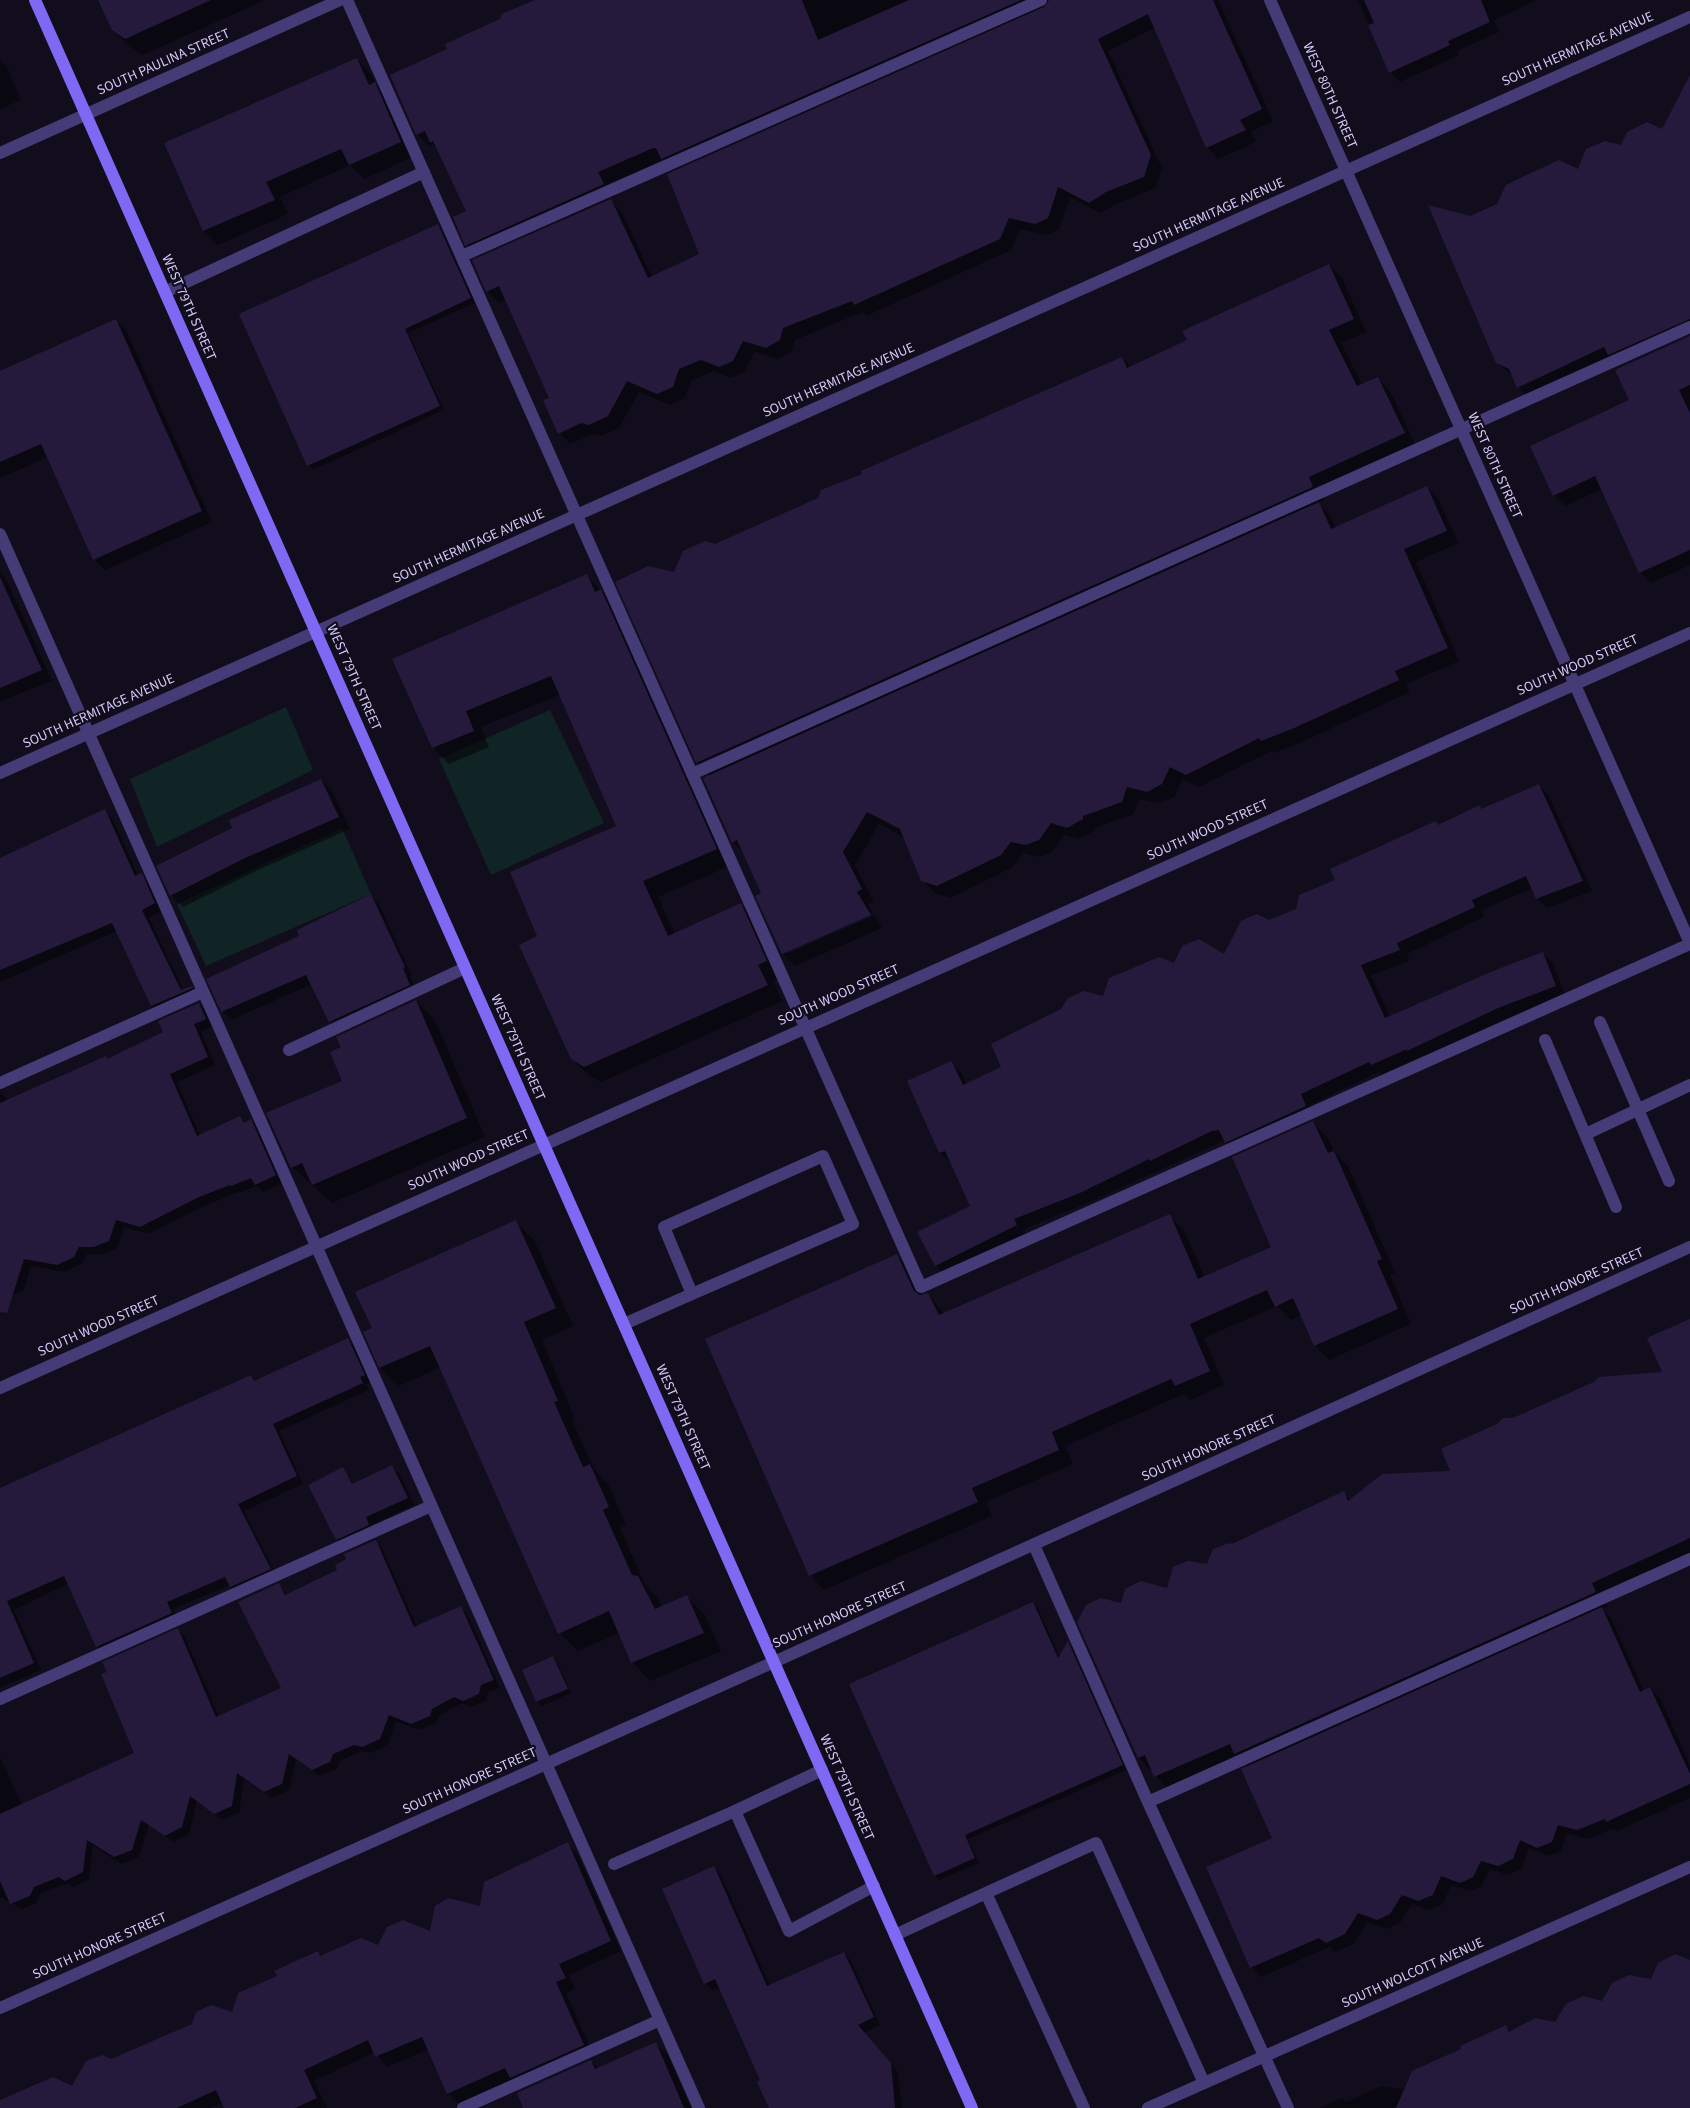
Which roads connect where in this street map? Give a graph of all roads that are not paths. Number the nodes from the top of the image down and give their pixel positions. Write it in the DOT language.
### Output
graph roads {
  1 [pos="35,0"];
  2 [pos="340,0"];
  3 [pos="348,0"];
  4 [pos="1041,0"];
  5 [pos="1270,0"];
  6 [pos="1690,17"];
  7 [pos="86,114"];
  8 [pos="0,153"];
  9 [pos="1346,171"];
  10 [pos="424,172"];
  11 [pos="462,256"];
  12 [pos="165,292"];
  13 [pos="1690,327"];
  14 [pos="1461,428"];
  15 [pos="577,515"];
  16 [pos="0,534"];
  17 [pos="316,632"];
  18 [pos="1690,633"];
  19 [pos="1575,684"];
  20 [pos="88,733"];
  21 [pos="0,773"];
  22 [pos="692,774"];
  23 [pos="1690,944"];
  24 [pos="465,968"];
  25 [pos="203,992"];
  26 [pos="1600,1022"];
  27 [pos="805,1028"];
  28 [pos="1545,1040"];
  29 [pos="289,1050"];
  30 [pos="0,1083"];
  31 [pos="1690,1085"];
  32 [pos="1637,1110"];
  33 [pos="1586,1134"];
  34 [pos="544,1144"];
  35 [pos="1669,1181"];
  36 [pos="1616,1207"];
  37 [pos="316,1246"];
  38 [pos="1690,1247"];
  39 [pos="692,1294"];
  40 [pos="624,1324"];
  41 [pos="0,1388"];
  42 [pos="430,1506"];
  43 [pos="1034,1544"];
  44 [pos="1690,1559"];
  45 [pos="774,1662"];
  46 [pos="0,1699"];
  47 [pos="546,1764"];
  48 [pos="822,1770"];
  49 [pos="1148,1802"];
  50 [pos="735,1811"];
  51 [pos="614,1864"];
  52 [pos="1690,1868"];
  53 [pos="874,1886"];
  54 [pos="986,1894"];
  55 [pos="895,1935"];
  56 [pos="0,2008"];
  57 [pos="660,2020"];
  58 [pos="1265,2056"];
  59 [pos="1204,2083"];
  60 [pos="463,2108"];
  61 [pos="699,2108"];
  62 [pos="972,2108"];
  63 [pos="1084,2108"];
  64 [pos="1148,2108"];
  65 [pos="1288,2108"];
  1 -- 7 [label="main road, WEST 79TH STREET"];
  2 -- 7 [label="street, SOUTH PAULINA STREET"];
  3 -- 10 [label="street"];
  4 -- 11 [label="street"];
  5 -- 9 [label="street, WEST 80TH STREET"];
  6 -- 9 [label="street, SOUTH HERMITAGE AVENUE"];
  7 -- 8 [label="street, SOUTH PAULINA STREET"];
  7 -- 12 [label="main road, WEST 79TH STREET"];
  9 -- 14 [label="street, WEST 80TH STREET"];
  9 -- 15 [label="street, SOUTH HERMITAGE AVENUE"];
  10 -- 11 [label="street"];
  10 -- 12 [label="street"];
  11 -- 15 [label="street"];
  12 -- 17 [label="main road, WEST 79TH STREET"];
  13 -- 14 [label="street"];
  14 -- 19 [label="street, WEST 80TH STREET"];
  14 -- 22 [label="street"];
  15 -- 17 [label="street, SOUTH HERMITAGE AVENUE"];
  15 -- 22 [label="street"];
  16 -- 20 [label="street"];
  17 -- 20 [label="street, SOUTH HERMITAGE AVENUE"];
  17 -- 24 [label="main road, WEST 79TH STREET"];
  18 -- 19 [label="street, SOUTH WOOD STREET"];
  19 -- 23 [label="street, WEST 80TH STREET"];
  19 -- 27 [label="street, SOUTH WOOD STREET"];
  20 -- 21 [label="street, SOUTH HERMITAGE AVENUE"];
  20 -- 25 [label="street"];
  22 -- 27 [label="street"];
  23 -- 27 [label="street"];
  24 -- 29 [label="street"];
  24 -- 34 [label="main road, WEST 79TH STREET"];
  25 -- 30 [label="street"];
  25 -- 37 [label="street"];
  26 -- 32 [label="street"];
  27 -- 34 [label="street, SOUTH WOOD STREET"];
  28 -- 33 [label="street"];
  31 -- 32 [label="street"];
  32 -- 33 [label="street"];
  32 -- 35 [label="street"];
  33 -- 36 [label="street"];
  34 -- 37 [label="street, SOUTH WOOD STREET"];
  34 -- 40 [label="main road, WEST 79TH STREET"];
  37 -- 41 [label="street, SOUTH WOOD STREET"];
  37 -- 42 [label="street"];
  38 -- 43 [label="street, SOUTH HONORE STREET"];
  39 -- 39 [label="street"];
  39 -- 40 [label="street"];
  40 -- 45 [label="main road, WEST 79TH STREET"];
  42 -- 46 [label="street"];
  42 -- 47 [label="street"];
  43 -- 45 [label="street, SOUTH HONORE STREET"];
  43 -- 49 [label="street"];
  44 -- 49 [label="street"];
  45 -- 47 [label="street, SOUTH HONORE STREET"];
  45 -- 48 [label="main road, WEST 79TH STREET"];
  47 -- 56 [label="street, SOUTH HONORE STREET"];
  47 -- 57 [label="street"];
  48 -- 50 [label="street"];
  48 -- 53 [label="main road, WEST 79TH STREET"];
  49 -- 58 [label="street"];
  50 -- 51 [label="street"];
  50 -- 53 [label="street"];
  52 -- 58 [label="street, SOUTH WOLCOTT AVENUE"];
  53 -- 55 [label="main road, WEST 79TH STREET"];
  54 -- 55 [label="street"];
  54 -- 59 [label="street"];
  54 -- 63 [label="street"];
  55 -- 62 [label="main road, WEST 79TH STREET"];
  57 -- 60 [label="street"];
  57 -- 61 [label="street"];
  58 -- 59 [label="street, SOUTH WOLCOTT AVENUE"];
  58 -- 65 [label="street"];
  59 -- 64 [label="street, SOUTH WOLCOTT AVENUE"];
}
